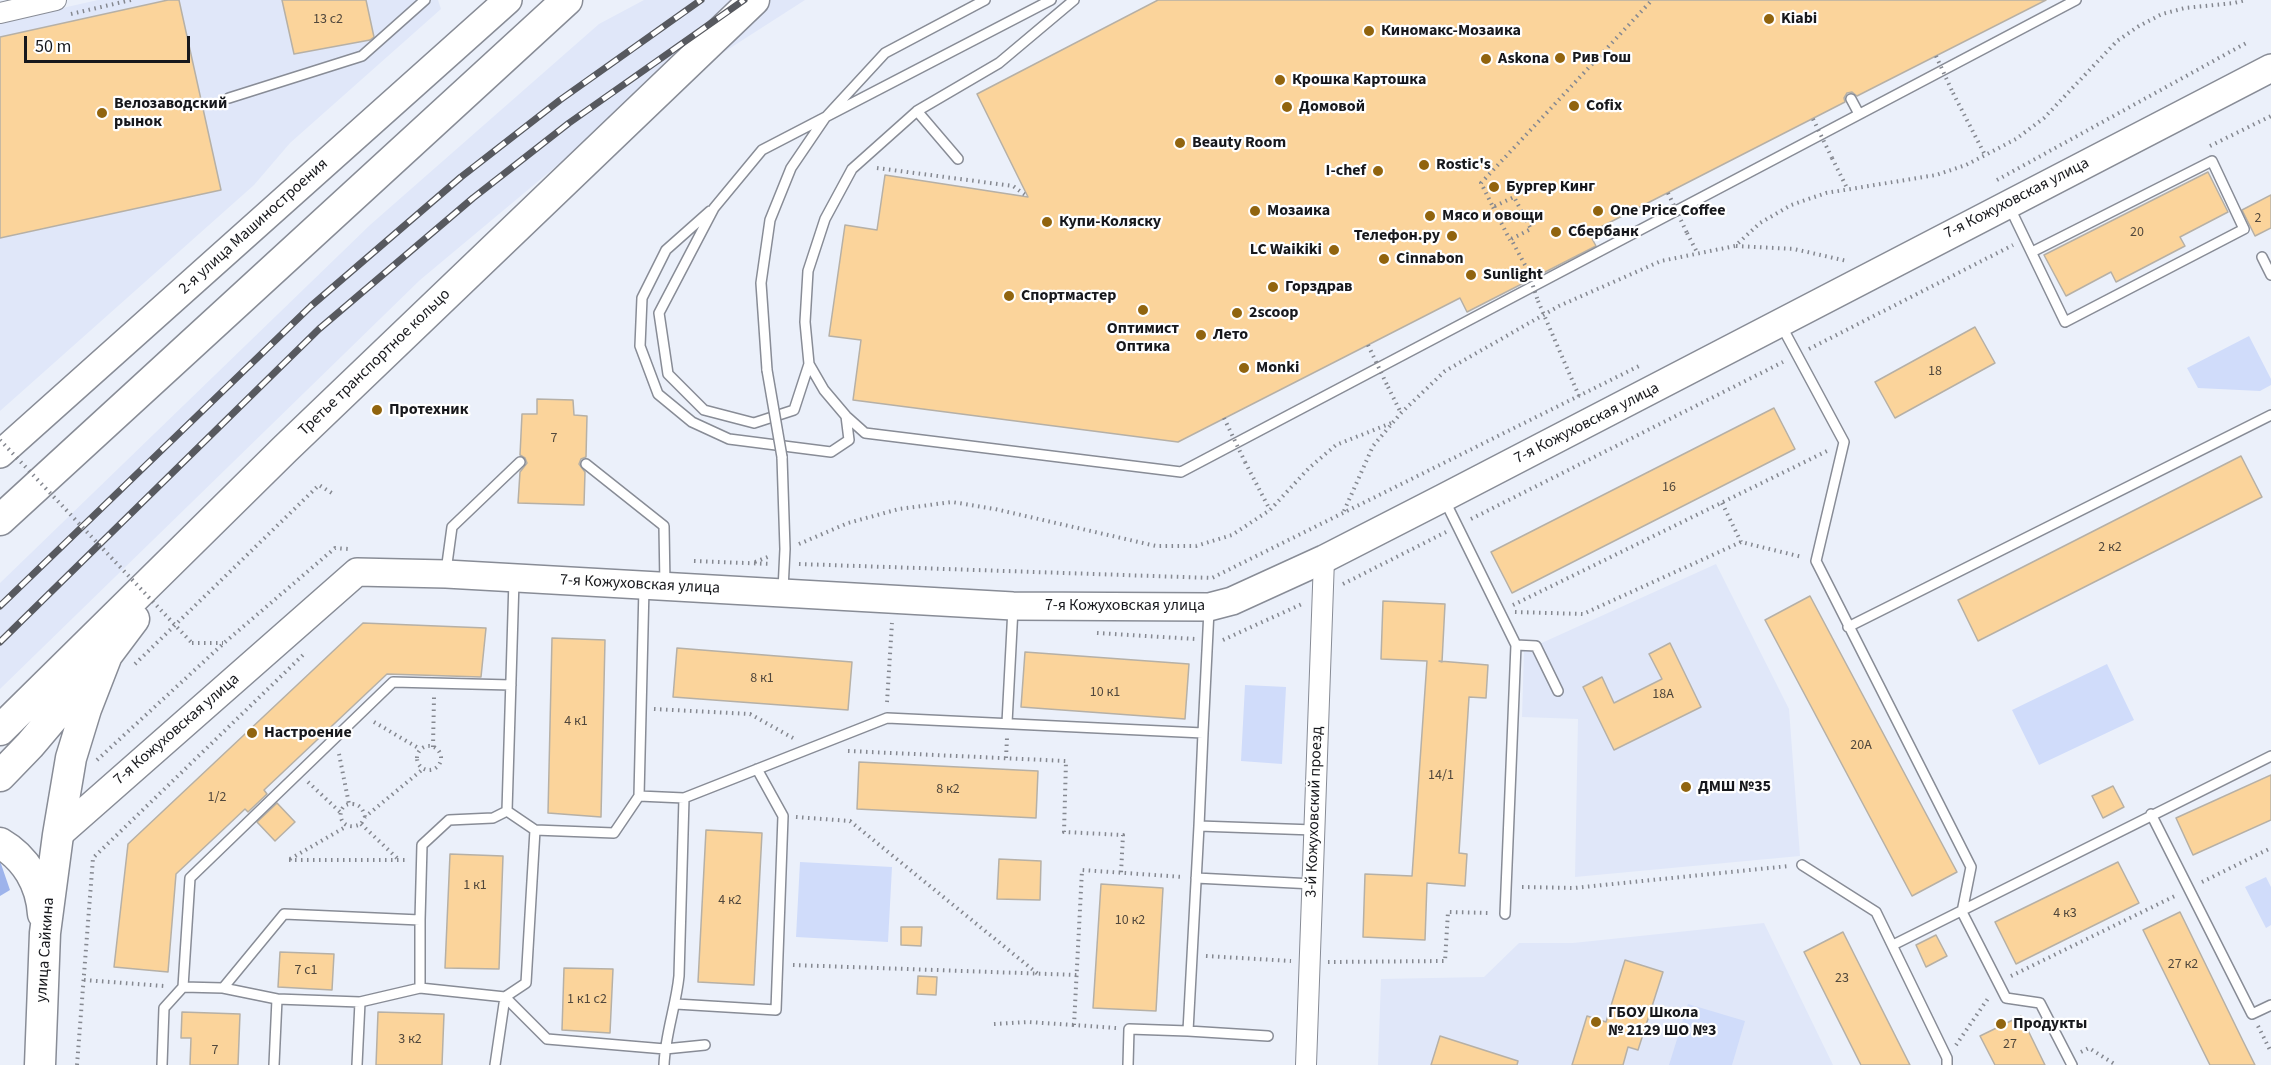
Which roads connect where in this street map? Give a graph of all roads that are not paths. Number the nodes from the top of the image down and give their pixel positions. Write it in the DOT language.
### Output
graph roads {
  1 [pos="57,0"];
  2 [pos="425,0"];
  3 [pos="567,0"];
  4 [pos="754,0"];
  5 [pos="984,0"];
  6 [pos="1051,0"];
  7 [pos="1074,0"];
  8 [pos="2076,0"];
  9 [pos="499,4"];
  10 [pos="0,13"];
  11 [pos="2271,68"];
  12 [pos="229,98"];
  13 [pos="1851,99"];
  14 [pos="917,111"];
  15 [pos="1859,114"];
  16 [pos="825,118"];
  17 [pos="958,159"];
  18 [pos="2008,204"];
  19 [pos="714,208"];
  20 [pos="2032,252"];
  21 [pos="2262,257"];
  22 [pos="2271,275"];
  23 [pos="1780,323"];
  24 [pos="808,364"];
  25 [pos="2271,415"];
  26 [pos="846,416"];
  27 [pos="0,454"];
  28 [pos="520,462"];
  29 [pos="586,464"];
  30 [pos="1443,498"];
  31 [pos="0,520"];
  32 [pos="193,539"];
  33 [pos="1324,559"];
  34 [pos="446,574"];
  35 [pos="514,578"];
  36 [pos="654,585"];
  37 [pos="783,592"];
  38 [pos="1013,606"];
  39 [pos="1209,607"];
  40 [pos="1848,627"];
  41 [pos="1516,645"];
  42 [pos="118,664"];
  43 [pos="511,685"];
  44 [pos="1558,691"];
  45 [pos="1007,723"];
  46 [pos="0,730"];
  47 [pos="1203,733"];
  48 [pos="2271,756"];
  49 [pos="757,769"];
  50 [pos="0,776"];
  51 [pos="639,796"];
  52 [pos="684,798"];
  53 [pos="507,811"];
  54 [pos="2151,814"];
  55 [pos="1198,826"];
  56 [pos="536,830"];
  57 [pos="1314,830"];
  58 [pos="58,835"];
  59 [pos="0,843"];
  60 [pos="1802,865"];
  61 [pos="1196,878"];
  62 [pos="1312,884"];
  63 [pos="1962,912"];
  64 [pos="1505,914"];
  65 [pos="420,920"];
  66 [pos="45,933"];
  67 [pos="1893,945"];
  68 [pos="183,987"];
  69 [pos="223,988"];
  70 [pos="420,988"];
  71 [pos="505,997"];
  72 [pos="277,999"];
  73 [pos="360,1002"];
  74 [pos="676,1004"];
  75 [pos="2271,1005"];
  76 [pos="1188,1031"];
  77 [pos="1268,1036"];
  78 [pos="705,1045"];
  79 [pos="665,1049"];
  80 [pos="1947,1062"];
  81 [pos="40,1065"];
  82 [pos="162,1065"];
  83 [pos="274,1065"];
  84 [pos="357,1065"];
  85 [pos="495,1065"];
  86 [pos="664,1065"];
  87 [pos="1128,1065"];
  88 [pos="1306,1065"];
  89 [pos="2072,1065"];
  1 -- 10 [label="street"];
  2 -- 12 [label="lane"];
  3 -- 31 [label="main road"];
  4 -- 32 [label="main road, Третье транспортное кольцо"];
  5 -- 16 [label="lane"];
  6 -- 16 [label="lane"];
  7 -- 14 [label="lane"];
  8 -- 15 [label="lane"];
  9 -- 27 [label="street, 2-я улица Машиностроения"];
  11 -- 18 [label="street, 7-я Кожуховская улица"];
  13 -- 15 [label="lane"];
  14 -- 17 [label="lane"];
  14 -- 24 [label="lane"];
  15 -- 26 [label="lane"];
  16 -- 19 [label="lane"];
  16 -- 37 [label="lane, bridge"];
  18 -- 20 [label="lane"];
  18 -- 23 [label="street, 7-я Кожуховская улица"];
  19 -- 24 [label="lane"];
  19 -- 26 [label="lane"];
  20 -- 20 [label="lane"];
  21 -- 22 [label="lane"];
  23 -- 30 [label="street, 7-я Кожуховская улица"];
  23 -- 40 [label="lane"];
  24 -- 26 [label="lane"];
  25 -- 40 [label="lane"];
  28 -- 34 [label="lane"];
  29 -- 36 [label="lane"];
  30 -- 33 [label="street, 7-я Кожуховская улица"];
  30 -- 41 [label="lane"];
  32 -- 42 [label="main road"];
  32 -- 46 [label="main road, Третье транспортное кольцо"];
  33 -- 39 [label="street, 7-я Кожуховская улица"];
  33 -- 57 [label="street, 3-й Кожуховский проезд"];
  34 -- 35 [label="street, 7-я Кожуховская улица"];
  34 -- 58 [label="street, 7-я Кожуховская улица"];
  35 -- 36 [label="street, 7-я Кожуховская улица"];
  35 -- 43 [label="lane"];
  36 -- 37 [label="street, 7-я Кожуховская улица"];
  36 -- 51 [label="lane"];
  37 -- 38 [label="street, 7-я Кожуховская улица"];
  38 -- 39 [label="street, 7-я Кожуховская улица"];
  38 -- 45 [label="lane"];
  39 -- 47 [label="lane"];
  40 -- 63 [label="lane"];
  41 -- 44 [label="lane"];
  41 -- 64 [label="lane"];
  42 -- 50 [label="main road"];
  42 -- 58 [label="main road, улица Сайкина"];
  43 -- 53 [label="lane"];
  43 -- 68 [label="lane"];
  45 -- 47 [label="lane"];
  45 -- 49 [label="lane"];
  47 -- 55 [label="lane"];
  48 -- 54 [label="lane"];
  49 -- 52 [label="lane"];
  49 -- 74 [label="lane"];
  51 -- 52 [label="lane"];
  51 -- 56 [label="lane"];
  52 -- 74 [label="lane"];
  53 -- 56 [label="lane"];
  53 -- 65 [label="lane"];
  54 -- 63 [label="lane"];
  54 -- 75 [label="lane"];
  55 -- 57 [label="lane"];
  55 -- 61 [label="lane"];
  56 -- 71 [label="lane"];
  57 -- 62 [label="street, 3-й Кожуховский проезд"];
  58 -- 66 [label="main road, улица Сайкина"];
  59 -- 66 [label="main road"];
  60 -- 67 [label="lane"];
  61 -- 62 [label="lane"];
  61 -- 76 [label="lane"];
  62 -- 88 [label="street, 3-й Кожуховский проезд"];
  63 -- 67 [label="lane"];
  63 -- 89 [label="lane"];
  65 -- 69 [label="lane"];
  65 -- 70 [label="lane"];
  66 -- 81 [label="main road, улица Сайкина"];
  67 -- 80 [label="lane"];
  68 -- 69 [label="lane"];
  68 -- 82 [label="lane"];
  69 -- 72 [label="lane"];
  70 -- 71 [label="lane"];
  70 -- 73 [label="lane"];
  71 -- 79 [label="lane"];
  71 -- 85 [label="lane"];
  72 -- 73 [label="lane"];
  72 -- 83 [label="lane"];
  73 -- 84 [label="lane"];
  74 -- 79 [label="lane"];
  76 -- 77 [label="lane"];
  76 -- 87 [label="lane"];
  78 -- 79 [label="lane"];
  79 -- 86 [label="lane"];
}
